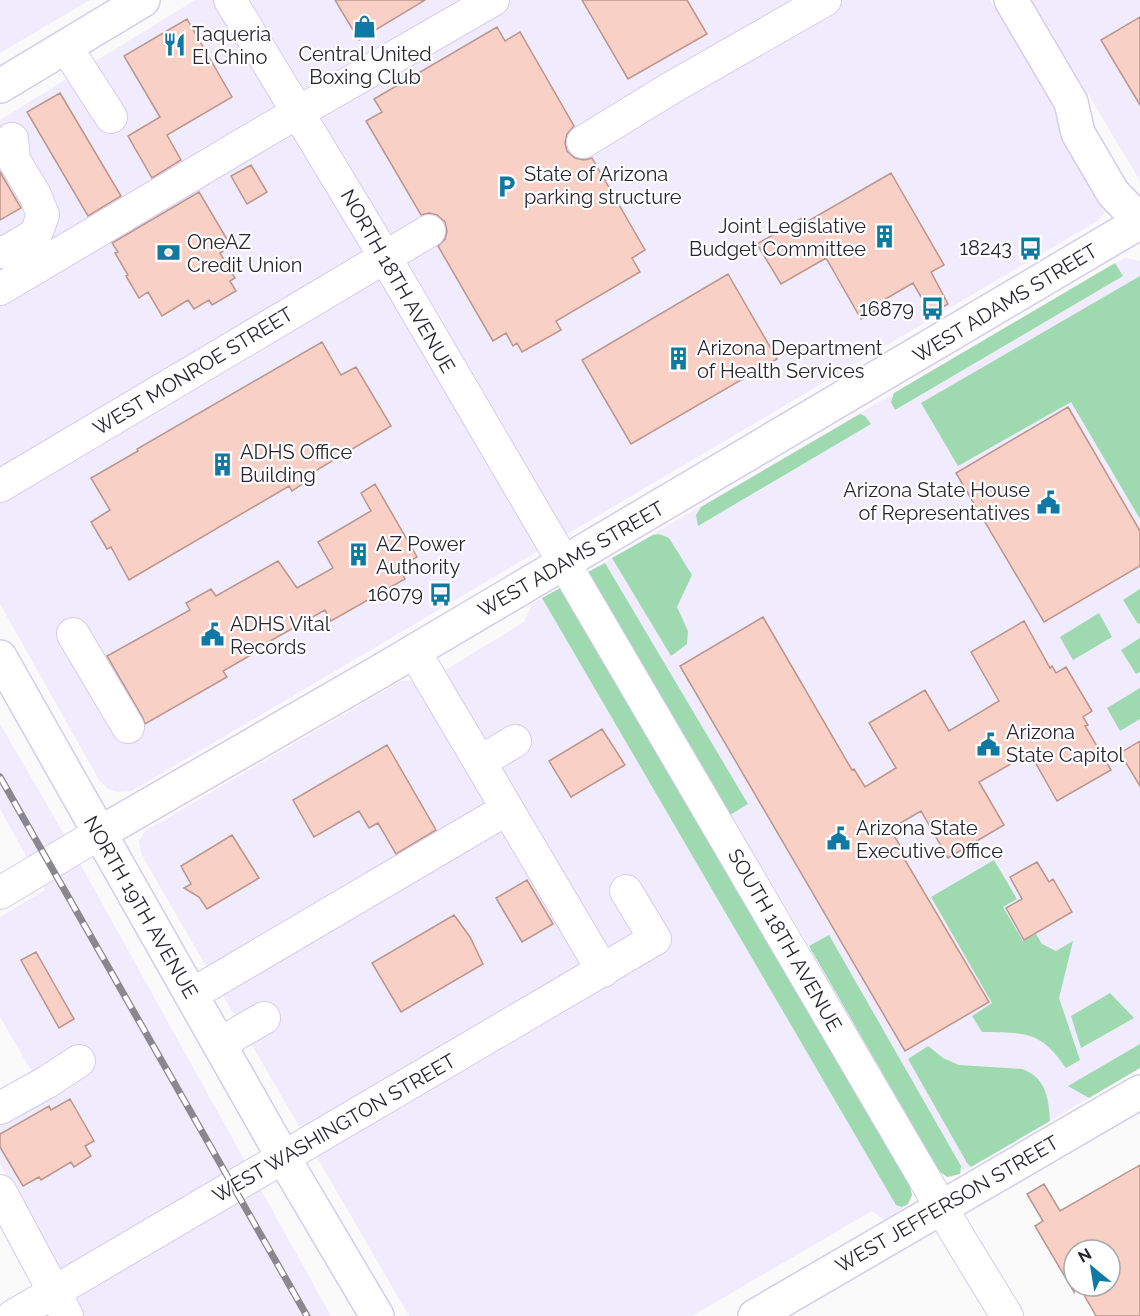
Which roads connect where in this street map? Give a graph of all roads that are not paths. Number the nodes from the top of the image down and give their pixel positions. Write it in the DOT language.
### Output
graph roads {
  1 [pos="143,0"];
  2 [pos="230,0"];
  3 [pos="493,0"];
  4 [pos="825,0"];
  5 [pos="1011,0"];
  6 [pos="66,46"];
  7 [pos="0,86"];
  8 [pos="298,112"];
  9 [pos="111,117"];
  10 [pos="12,139"];
  11 [pos="583,142"];
  12 [pos="1140,220"];
  13 [pos="429,231"];
  14 [pos="0,252"];
  15 [pos="385,257"];
  16 [pos="0,289"];
  17 [pos="0,486"];
  18 [pos="563,564"];
  19 [pos="74,634"];
  20 [pos="414,651"];
  21 [pos="0,657"];
  22 [pos="128,727"];
  23 [pos="515,741"];
  24 [pos="480,762"];
  25 [pos="507,809"];
  26 [pos="100,833"];
  27 [pos="626,891"];
  28 [pos="0,893"];
  29 [pos="603,971"];
  30 [pos="191,995"];
  31 [pos="264,1018"];
  32 [pos="219,1044"];
  33 [pos="79,1061"];
  34 [pos="1140,1092"];
  35 [pos="0,1108"];
  36 [pos="283,1157"];
  37 [pos="0,1191"];
  38 [pos="941,1208"];
  39 [pos="61,1304"];
  40 [pos="13,1316"];
  41 [pos="377,1316"];
  42 [pos="755,1316"];
  43 [pos="1007,1316"];
  1 -- 6 [label="main road"];
  2 -- 8 [label="street, NORTH 18TH AVENUE"];
  3 -- 8 [label="street"];
  4 -- 11 [label="street"];
  5 -- 12 [label="main road"];
  6 -- 7 [label="main road"];
  6 -- 9 [label="street"];
  8 -- 15 [label="street, NORTH 18TH AVENUE"];
  8 -- 16 [label="street"];
  10 -- 14 [label="street"];
  12 -- 18 [label="main road, WEST ADAMS STREET"];
  13 -- 15 [label="street, WEST MONROE STREET"];
  15 -- 17 [label="street, WEST MONROE STREET"];
  15 -- 18 [label="street, NORTH 18TH AVENUE"];
  18 -- 20 [label="main road, WEST ADAMS STREET"];
  18 -- 38 [label="street, SOUTH 18TH AVENUE"];
  19 -- 22 [label="street"];
  20 -- 24 [label="street"];
  20 -- 26 [label="main road, WEST ADAMS STREET"];
  21 -- 26 [label="main road, NORTH 19TH AVENUE"];
  23 -- 24 [label="street"];
  24 -- 25 [label="street"];
  25 -- 29 [label="street"];
  25 -- 30 [label="street"];
  26 -- 28 [label="street, WEST ADAMS STREET"];
  26 -- 30 [label="main road, NORTH 19TH AVENUE"];
  27 -- 29 [label="street, WEST WASHINGTON STREET"];
  29 -- 36 [label="street, WEST WASHINGTON STREET"];
  30 -- 32 [label="main road, NORTH 19TH AVENUE"];
  31 -- 32 [label="street"];
  32 -- 36 [label="main road, NORTH 19TH AVENUE"];
  33 -- 35 [label="street"];
  34 -- 38 [label="main road, WEST JEFFERSON STREET"];
  36 -- 39 [label="street, WEST WASHINGTON STREET"];
  36 -- 41 [label="main road, NORTH 19TH AVENUE"];
  37 -- 39 [label="street"];
  38 -- 42 [label="main road, WEST JEFFERSON STREET"];
  38 -- 43 [label="street, SOUTH 18TH AVENUE"];
  39 -- 40 [label="street, WEST WASHINGTON STREET"];
}
